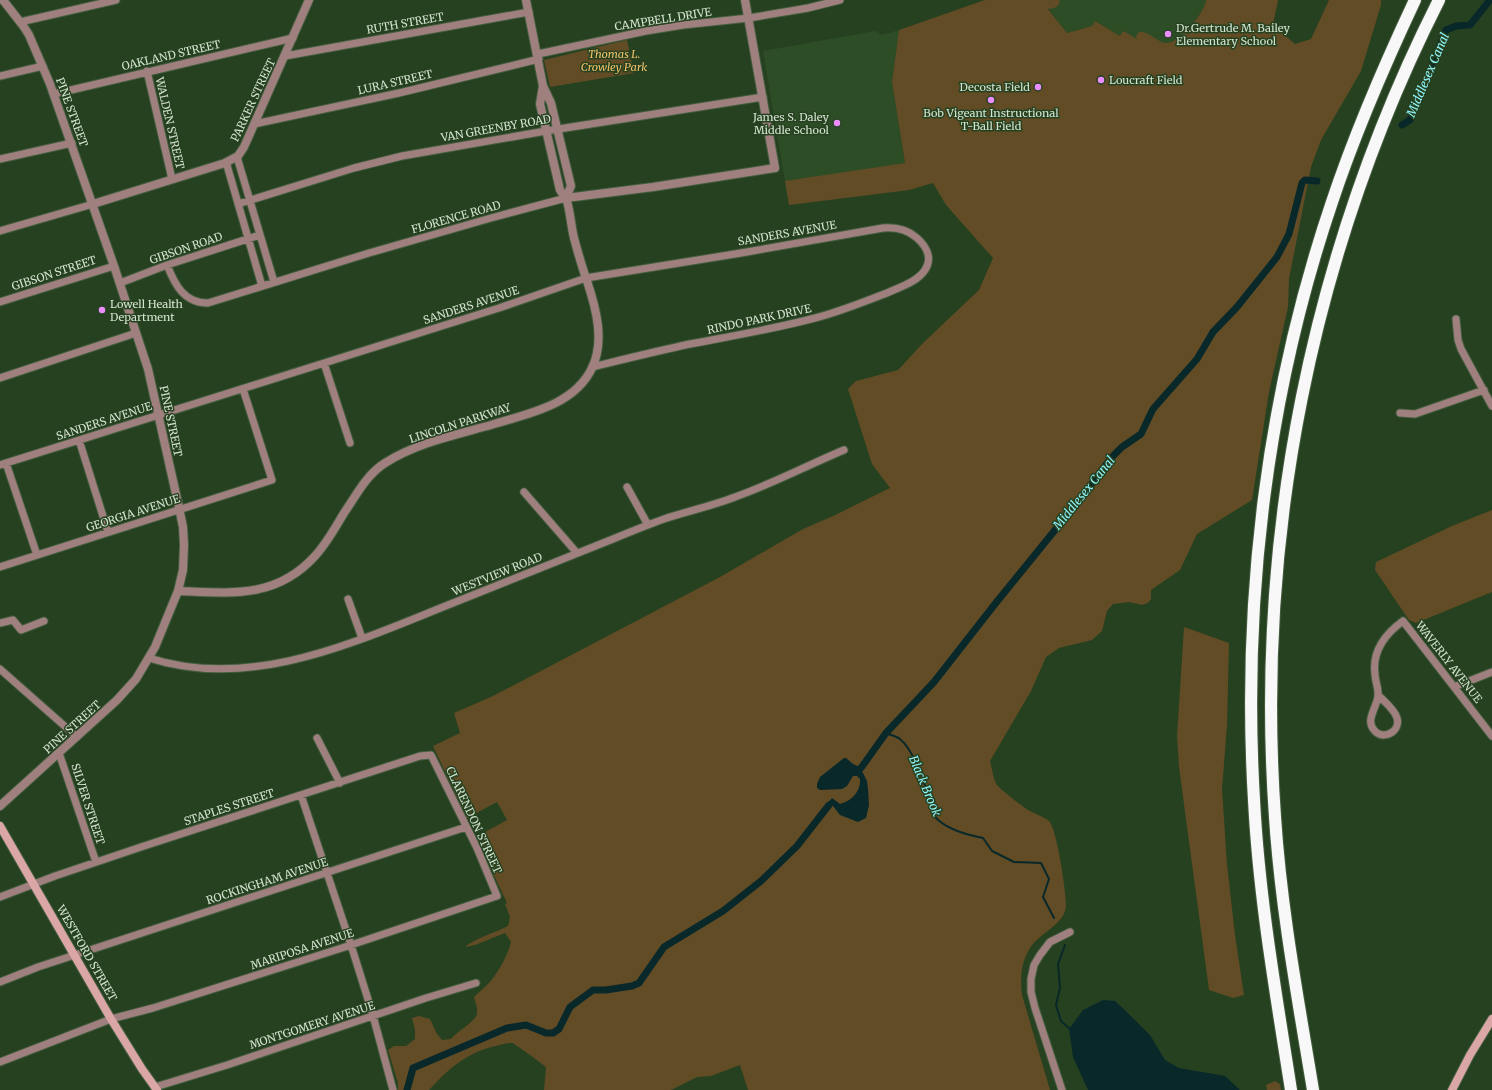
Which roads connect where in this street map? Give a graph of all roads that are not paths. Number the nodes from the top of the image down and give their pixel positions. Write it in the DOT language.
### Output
graph roads {
  1 [pos="3,0"];
  2 [pos="116,0"];
  3 [pos="310,0"];
  4 [pos="526,0"];
  5 [pos="745,0"];
  6 [pos="840,0"];
  7 [pos="1415,0"];
  8 [pos="1438,0"];
  9 [pos="1447,0"];
  10 [pos="529,12"];
  11 [pos="749,18"];
  12 [pos="20,22"];
  13 [pos="293,38"];
  14 [pos="285,56"];
  15 [pos="538,57"];
  16 [pos="43,66"];
  17 [pos="147,71"];
  18 [pos="0,76"];
  19 [pos="1400,83"];
  20 [pos="543,86"];
  21 [pos="54,94"];
  22 [pos="763,97"];
  23 [pos="254,124"];
  24 [pos="557,129"];
  25 [pos="546,131"];
  26 [pos="72,143"];
  27 [pos="237,157"];
  28 [pos="0,159"];
  29 [pos="226,162"];
  30 [pos="172,179"];
  31 [pos="566,198"];
  32 [pos="250,200"];
  33 [pos="93,204"];
  34 [pos="238,204"];
  35 [pos="0,231"];
  36 [pos="260,235"];
  37 [pos="249,239"];
  38 [pos="167,265"];
  39 [pos="114,266"];
  40 [pos="922,273"];
  41 [pos="586,278"];
  42 [pos="274,282"];
  43 [pos="120,283"];
  44 [pos="262,286"];
  45 [pos="0,302"];
  46 [pos="1456,319"];
  47 [pos="136,333"];
  48 [pos="324,363"];
  49 [pos="592,367"];
  50 [pos="0,378"];
  51 [pos="243,389"];
  52 [pos="1484,390"];
  53 [pos="1492,406"];
  54 [pos="1400,413"];
  55 [pos="159,415"];
  56 [pos="79,440"];
  57 [pos="350,443"];
  58 [pos="844,450"];
  59 [pos="3,464"];
  60 [pos="627,487"];
  61 [pos="524,492"];
  62 [pos="180,509"];
  63 [pos="648,525"];
  64 [pos="108,532"];
  65 [pos="577,554"];
  66 [pos="37,555"];
  67 [pos="0,567"];
  68 [pos="178,591"];
  69 [pos="348,599"];
  70 [pos="44,621"];
  71 [pos="0,624"];
  72 [pos="362,638"];
  73 [pos="149,658"];
  74 [pos="0,669"];
  75 [pos="1492,672"];
  76 [pos="1454,687"];
  77 [pos="1378,695"];
  78 [pos="1492,736"];
  79 [pos="77,737"];
  80 [pos="317,738"];
  81 [pos="60,753"];
  82 [pos="431,755"];
  83 [pos="340,783"];
  84 [pos="301,796"];
  85 [pos="0,806"];
  86 [pos="0,826"];
  87 [pos="466,827"];
  88 [pos="96,862"];
  89 [pos="327,873"];
  90 [pos="34,884"];
  91 [pos="497,896"];
  92 [pos="0,897"];
  93 [pos="1070,932"];
  94 [pos="351,945"];
  95 [pos="75,955"];
  96 [pos="0,982"];
  97 [pos="476,982"];
  98 [pos="373,1017"];
  99 [pos="112,1019"];
  100 [pos="1492,1019"];
  101 [pos="0,1062"];
  102 [pos="156,1089"];
  103 [pos="1453,1089"];
  104 [pos="393,1090"];
  105 [pos="1062,1090"];
  106 [pos="1291,1090"];
  107 [pos="1312,1090"];
  1 -- 12 [label="street, PINE STREET"];
  2 -- 12 [label="street"];
  3 -- 13 [label="street, PARKER STREET"];
  4 -- 10 [label="street"];
  5 -- 11 [label="street"];
  6 -- 11 [label="street, CAMPBELL DRIVE"];
  7 -- 106 [label="highway"];
  8 -- 19 [label="highway"];
  9 -- 19 [label="highway"];
  10 -- 14 [label="street, RUTH STREET"];
  10 -- 15 [label="street"];
  11 -- 15 [label="street, CAMPBELL DRIVE"];
  11 -- 22 [label="street"];
  12 -- 16 [label="street, PINE STREET"];
  13 -- 14 [label="street, PARKER STREET"];
  13 -- 17 [label="street, OAKLAND STREET"];
  14 -- 23 [label="street, PARKER STREET"];
  15 -- 20 [label="street"];
  15 -- 23 [label="street, LURA STREET"];
  16 -- 18 [label="street"];
  16 -- 21 [label="street, PINE STREET"];
  17 -- 21 [label="street, OAKLAND STREET"];
  17 -- 30 [label="street, WALDEN STREET"];
  19 -- 107 [label="highway"];
  20 -- 24 [label="street, LINCOLN PARKWAY"];
  20 -- 25 [label="street, LINCOLN PARKWAY"];
  21 -- 26 [label="street, PINE STREET"];
  22 -- 24 [label="street, VAN GREENBY ROAD"];
  22 -- 31 [label="street, FLORENCE ROAD"];
  23 -- 27 [label="street, PARKER STREET"];
  24 -- 25 [label="street, VAN GREENBY ROAD"];
  24 -- 31 [label="street, LINCOLN PARKWAY"];
  25 -- 31 [label="street, LINCOLN PARKWAY"];
  25 -- 32 [label="street, VAN GREENBY ROAD"];
  26 -- 28 [label="street"];
  26 -- 33 [label="street, PINE STREET"];
  27 -- 29 [label="street, PARKER STREET"];
  27 -- 32 [label="street"];
  29 -- 30 [label="street, PARKER STREET"];
  29 -- 34 [label="street"];
  30 -- 33 [label="street, PARKER STREET"];
  31 -- 41 [label="street, LINCOLN PARKWAY"];
  31 -- 42 [label="street, FLORENCE ROAD"];
  32 -- 34 [label="street, VAN GREENBY ROAD"];
  32 -- 36 [label="street"];
  33 -- 35 [label="street"];
  33 -- 39 [label="street, PINE STREET"];
  34 -- 37 [label="street"];
  36 -- 37 [label="street, GIBSON ROAD"];
  36 -- 42 [label="street"];
  37 -- 38 [label="street, GIBSON ROAD"];
  37 -- 44 [label="street"];
  38 -- 43 [label="street, GIBSON ROAD"];
  38 -- 44 [label="street, FLORENCE ROAD"];
  39 -- 43 [label="street, PINE STREET"];
  39 -- 45 [label="street, GIBSON STREET"];
  40 -- 41 [label="street, SANDERS AVENUE"];
  40 -- 49 [label="street, RINDO PARK DRIVE"];
  41 -- 48 [label="street, SANDERS AVENUE"];
  41 -- 49 [label="street, LINCOLN PARKWAY"];
  42 -- 44 [label="street, FLORENCE ROAD"];
  43 -- 47 [label="street, PINE STREET"];
  46 -- 52 [label="street"];
  47 -- 50 [label="street"];
  47 -- 55 [label="street, PINE STREET"];
  48 -- 51 [label="street, SANDERS AVENUE"];
  48 -- 57 [label="street"];
  49 -- 68 [label="street, LINCOLN PARKWAY"];
  51 -- 55 [label="street, SANDERS AVENUE"];
  51 -- 62 [label="street, GEORGIA AVENUE"];
  52 -- 53 [label="street"];
  52 -- 54 [label="street"];
  55 -- 56 [label="street, SANDERS AVENUE"];
  55 -- 62 [label="street, PINE STREET"];
  56 -- 59 [label="street, SANDERS AVENUE"];
  56 -- 64 [label="street"];
  58 -- 63 [label="street, WESTVIEW ROAD"];
  59 -- 66 [label="street"];
  60 -- 63 [label="street"];
  61 -- 65 [label="street"];
  62 -- 64 [label="street, GEORGIA AVENUE"];
  62 -- 68 [label="street, PINE STREET"];
  63 -- 65 [label="street, WESTVIEW ROAD"];
  64 -- 66 [label="street, GEORGIA AVENUE"];
  65 -- 72 [label="street, WESTVIEW ROAD"];
  66 -- 67 [label="street, GEORGIA AVENUE"];
  68 -- 73 [label="street, PINE STREET"];
  69 -- 72 [label="street"];
  70 -- 71 [label="street"];
  72 -- 73 [label="street, WESTVIEW ROAD"];
  73 -- 79 [label="street, PINE STREET"];
  74 -- 79 [label="street"];
  75 -- 76 [label="street"];
  76 -- 77 [label="street, WAVERLY AVENUE"];
  76 -- 78 [label="street, WAVERLY AVENUE"];
  77 -- 77 [label="street"];
  79 -- 81 [label="street, PINE STREET"];
  80 -- 83 [label="street"];
  81 -- 85 [label="street, PINE STREET"];
  81 -- 88 [label="street, SILVER STREET"];
  82 -- 83 [label="street, STAPLES STREET"];
  82 -- 87 [label="street, CLARENDON STREET"];
  83 -- 84 [label="street, STAPLES STREET"];
  84 -- 88 [label="street, STAPLES STREET"];
  84 -- 89 [label="street"];
  86 -- 90 [label="main road, WESTFORD STREET"];
  87 -- 89 [label="street, ROCKINGHAM AVENUE"];
  87 -- 91 [label="street, CLARENDON STREET"];
  88 -- 90 [label="street, STAPLES STREET"];
  89 -- 94 [label="street"];
  89 -- 95 [label="street, ROCKINGHAM AVENUE"];
  90 -- 92 [label="street, STAPLES STREET"];
  90 -- 95 [label="main road, WESTFORD STREET"];
  91 -- 94 [label="street, MARIPOSA AVENUE"];
  93 -- 105 [label="street"];
  94 -- 98 [label="street"];
  94 -- 99 [label="street, MARIPOSA AVENUE"];
  95 -- 96 [label="street, ROCKINGHAM AVENUE"];
  95 -- 99 [label="main road, WESTFORD STREET"];
  97 -- 98 [label="street, MONTGOMERY AVENUE"];
  98 -- 102 [label="street, MONTGOMERY AVENUE"];
  98 -- 104 [label="street"];
  99 -- 101 [label="street, MARIPOSA AVENUE"];
  99 -- 102 [label="main road, WESTFORD STREET"];
  100 -- 103 [label="main road"];
}
